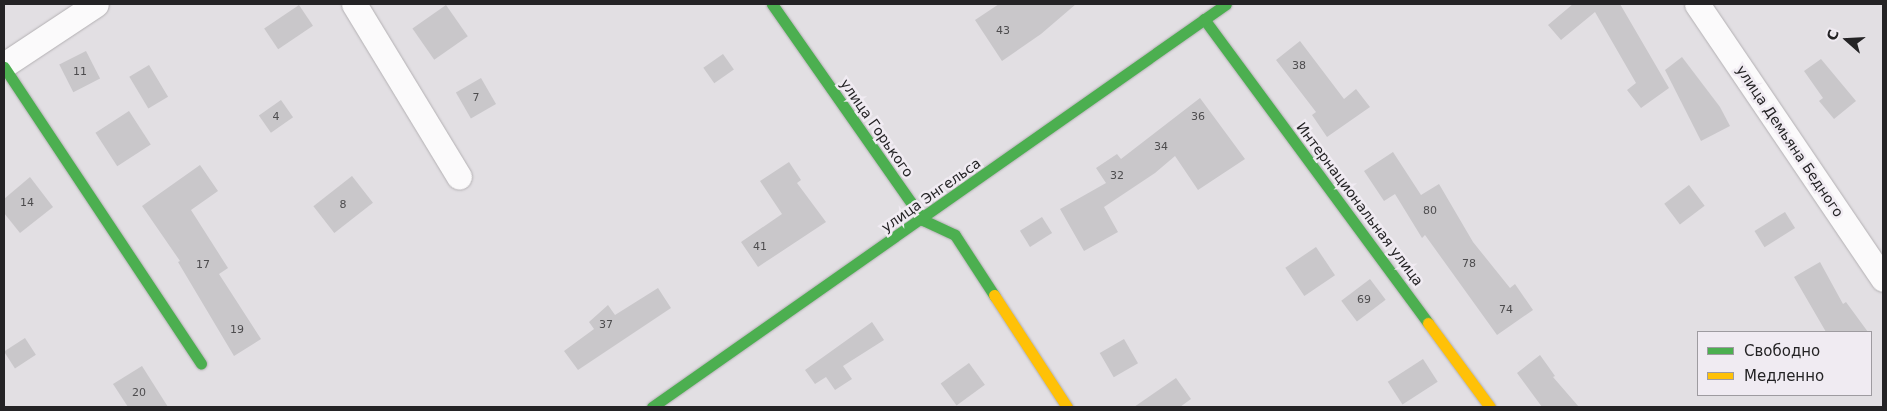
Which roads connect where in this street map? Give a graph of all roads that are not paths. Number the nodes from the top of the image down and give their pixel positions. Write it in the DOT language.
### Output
graph roads {
  1 [pos="96,4"];
  2 [pos="354,4"];
  3 [pos="772,4"];
  4 [pos="1226,4"];
  5 [pos="1697,4"];
  6 [pos="1204,19"];
  7 [pos="4,66"];
  8 [pos="459,177"];
  9 [pos="923,220"];
  10 [pos="1883,279"];
  11 [pos="201,364"];
  12 [pos="652,407"];
  13 [pos="1067,407"];
  14 [pos="1490,407"];
  1 -- 7 [label="street"];
  2 -- 8 [label="street"];
  3 -- 9 [label="street, улица Горького"];
  4 -- 6 [label="street, улица Энгельса"];
  5 -- 10 [label="street, улица Демьяна Бедного"];
  6 -- 9 [label="street, улица Энгельса"];
  6 -- 14 [label="street, Интернациональная улица"];
  7 -- 11 [label="street"];
  9 -- 12 [label="street, улица Энгельса"];
  9 -- 13 [label="street, улица Горького"];
}
